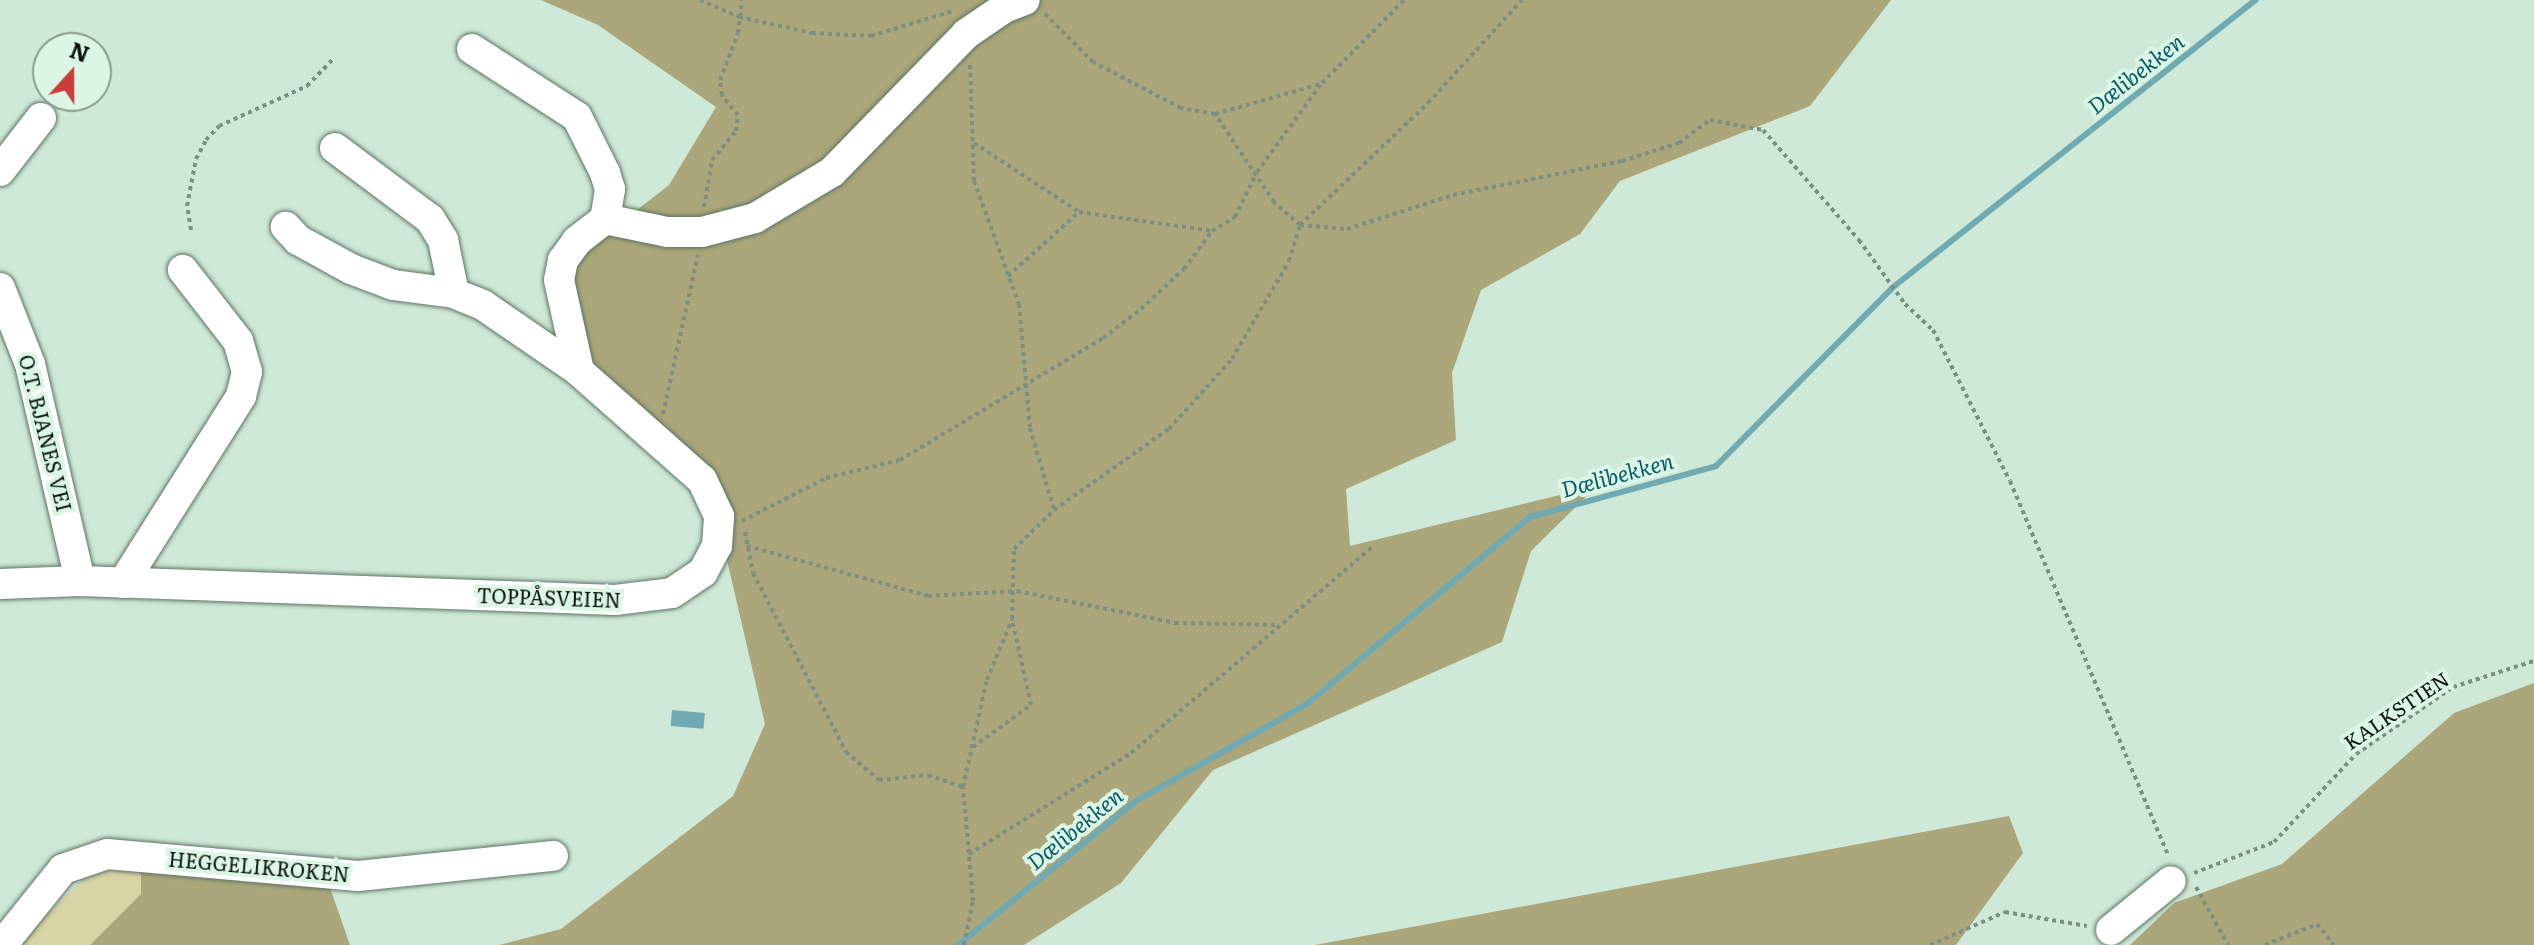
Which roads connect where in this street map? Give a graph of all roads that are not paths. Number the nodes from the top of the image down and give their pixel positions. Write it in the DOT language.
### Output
graph roads {
  1 [pos="1034,4"];
  2 [pos="472,49"];
  3 [pos="41,118"];
  4 [pos="335,148"];
  5 [pos="0,171"];
  6 [pos="605,219"];
  7 [pos="286,227"];
  8 [pos="183,270"];
  9 [pos="0,288"];
  10 [pos="454,293"];
  11 [pos="579,371"];
  12 [pos="80,581"];
  13 [pos="123,583"];
  14 [pos="0,584"];
  15 [pos="553,856"];
  16 [pos="2180,878"];
  17 [pos="2111,930"];
  18 [pos="2,945"];
  1 -- 6 [label="street"];
  2 -- 6 [label="street"];
  3 -- 5 [label="street"];
  4 -- 10 [label="street"];
  6 -- 11 [label="street"];
  7 -- 10 [label="street, TOPPÅSVEIEN"];
  8 -- 13 [label="street"];
  9 -- 12 [label="street, O.T. BJANES VEI"];
  10 -- 11 [label="street, TOPPÅSVEIEN"];
  11 -- 13 [label="street, TOPPÅSVEIEN"];
  12 -- 13 [label="street, TOPPÅSVEIEN"];
  12 -- 14 [label="street, TOPPÅSVEIEN"];
  15 -- 18 [label="street, HEGGELIKROKEN"];
  16 -- 17 [label="street"];
}
